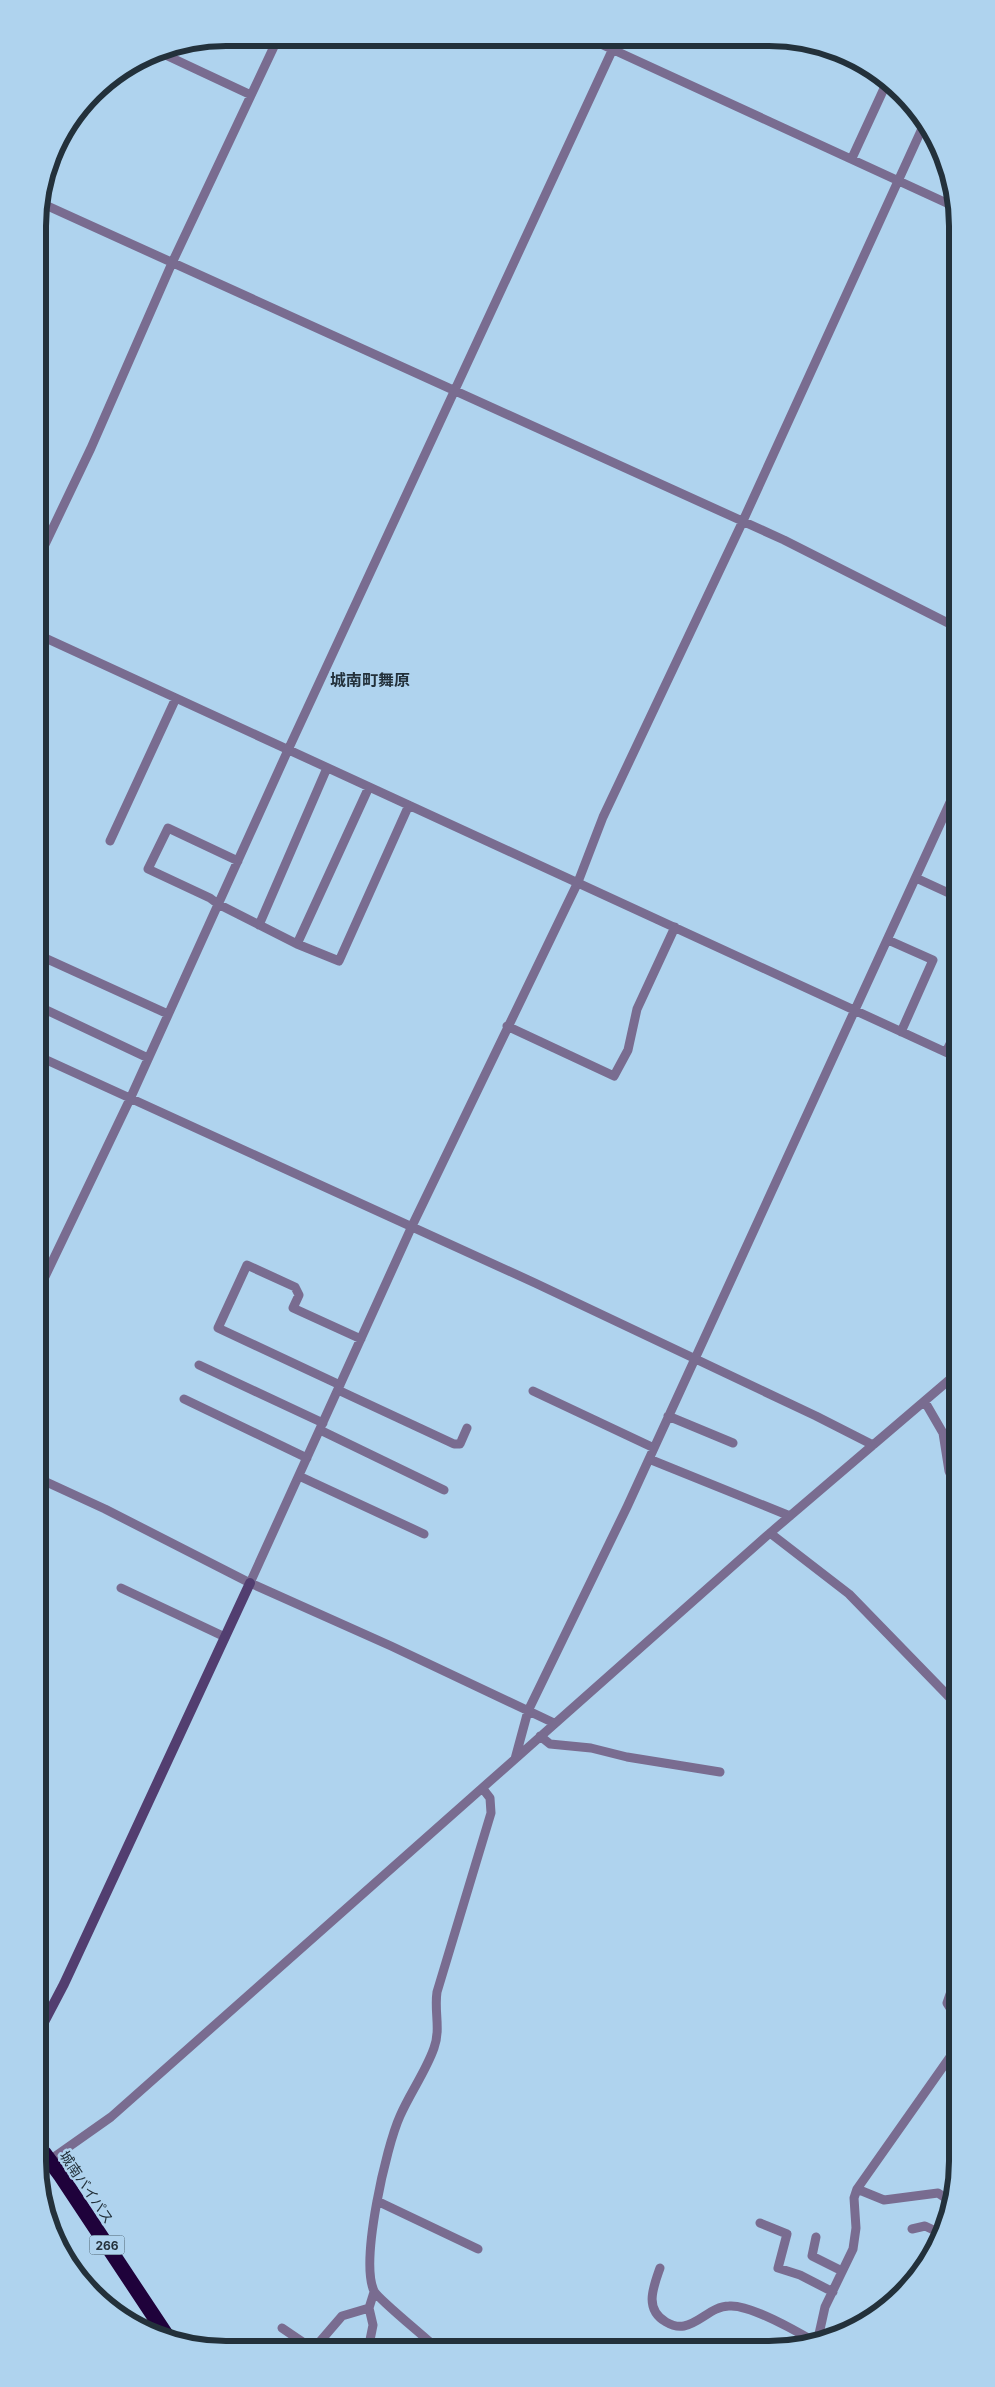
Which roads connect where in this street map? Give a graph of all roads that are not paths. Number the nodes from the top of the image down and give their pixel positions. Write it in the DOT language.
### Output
graph roads {
  1 [pos="274,46"];
  2 [pos="605,46"];
  3 [pos="614,46"];
  4 [pos="612,49"];
  5 [pos="168,56"];
  6 [pos="884,89"];
  7 [pos="251,95"];
  8 [pos="921,131"];
  9 [pos="852,158"];
  10 [pos="899,180"];
  11 [pos="947,203"];
  12 [pos="48,206"];
  13 [pos="172,263"];
  14 [pos="455,391"];
  15 [pos="742,523"];
  16 [pos="46,542"];
  17 [pos="949,623"];
  18 [pos="46,638"];
  19 [pos="176,698"];
  20 [pos="288,750"];
  21 [pos="327,768"];
  22 [pos="369,787"];
  23 [pos="409,805"];
  24 [pos="949,805"];
  25 [pos="110,841"];
  26 [pos="238,861"];
  27 [pos="916,878"];
  28 [pos="578,882"];
  29 [pos="949,893"];
  30 [pos="218,904"];
  31 [pos="259,925"];
  32 [pos="675,927"];
  33 [pos="888,940"];
  34 [pos="297,944"];
  35 [pos="46,961"];
  36 [pos="46,1010"];
  37 [pos="856,1010"];
  38 [pos="168,1014"];
  39 [pos="507,1026"];
  40 [pos="901,1032"];
  41 [pos="949,1054"];
  42 [pos="148,1058"];
  43 [pos="46,1060"];
  44 [pos="130,1098"];
  45 [pos="412,1226"];
  46 [pos="46,1274"];
  47 [pos="361,1339"];
  48 [pos="694,1360"];
  49 [pos="199,1366"];
  50 [pos="949,1380"];
  51 [pos="339,1388"];
  52 [pos="533,1391"];
  53 [pos="184,1399"];
  54 [pos="925,1402"];
  55 [pos="668,1416"];
  56 [pos="321,1426"];
  57 [pos="467,1428"];
  58 [pos="732,1443"];
  59 [pos="873,1445"];
  60 [pos="654,1448"];
  61 [pos="307,1458"];
  62 [pos="649,1458"];
  63 [pos="949,1470"];
  64 [pos="299,1476"];
  65 [pos="46,1482"];
  66 [pos="444,1490"];
  67 [pos="790,1516"];
  68 [pos="770,1533"];
  69 [pos="424,1534"];
  70 [pos="250,1583"];
  71 [pos="121,1588"];
  72 [pos="226,1637"];
  73 [pos="949,1697"];
  74 [pos="528,1711"];
  75 [pos="554,1723"];
  76 [pos="540,1736"];
  77 [pos="515,1760"];
  78 [pos="720,1772"];
  79 [pos="483,1788"];
  80 [pos="46,2018"];
  81 [pos="949,2058"];
  82 [pos="47,2157"];
  83 [pos="857,2190"];
  84 [pos="945,2197"];
  85 [pos="377,2201"];
  86 [pos="760,2223"];
  87 [pos="912,2229"];
  88 [pos="934,2230"];
  89 [pos="816,2238"];
  90 [pos="478,2249"];
  91 [pos="660,2268"];
  92 [pos="842,2272"];
  93 [pos="374,2292"];
  94 [pos="832,2292"];
  95 [pos="369,2308"];
  96 [pos="162,2328"];
  97 [pos="282,2328"];
  98 [pos="819,2333"];
  99 [pos="805,2337"];
  100 [pos="301,2341"];
  101 [pos="320,2341"];
  102 [pos="370,2341"];
  103 [pos="429,2341"];
  1 -- 7 [label="street"];
  2 -- 4 [label="street"];
  3 -- 4 [label="street"];
  4 -- 9 [label="street"];
  4 -- 14 [label="street"];
  5 -- 7 [label="street"];
  6 -- 9 [label="street"];
  7 -- 13 [label="street"];
  8 -- 10 [label="street"];
  9 -- 10 [label="street"];
  10 -- 11 [label="street"];
  10 -- 15 [label="street"];
  12 -- 13 [label="street"];
  13 -- 14 [label="street"];
  13 -- 16 [label="street"];
  14 -- 15 [label="street"];
  14 -- 20 [label="street"];
  15 -- 17 [label="street"];
  15 -- 28 [label="street"];
  18 -- 19 [label="street"];
  19 -- 20 [label="street"];
  19 -- 25 [label="street"];
  20 -- 21 [label="street"];
  20 -- 26 [label="street"];
  21 -- 22 [label="street"];
  21 -- 31 [label="street"];
  22 -- 23 [label="street"];
  22 -- 34 [label="street"];
  23 -- 28 [label="street"];
  23 -- 34 [label="street"];
  24 -- 27 [label="street"];
  26 -- 30 [label="street"];
  26 -- 30 [label="street"];
  27 -- 29 [label="street"];
  27 -- 33 [label="street"];
  28 -- 32 [label="street"];
  28 -- 39 [label="street"];
  30 -- 31 [label="street"];
  30 -- 38 [label="street"];
  31 -- 34 [label="street"];
  32 -- 37 [label="street"];
  32 -- 39 [label="street"];
  33 -- 37 [label="street"];
  33 -- 40 [label="street"];
  35 -- 38 [label="street"];
  36 -- 42 [label="street"];
  37 -- 40 [label="street"];
  37 -- 48 [label="street"];
  38 -- 42 [label="street"];
  39 -- 45 [label="street"];
  40 -- 41 [label="street"];
  42 -- 44 [label="street"];
  43 -- 44 [label="street"];
  44 -- 45 [label="street"];
  44 -- 46 [label="street"];
  45 -- 47 [label="street"];
  45 -- 48 [label="street"];
  47 -- 51 [label="street"];
  47 -- 51 [label="street"];
  48 -- 55 [label="street"];
  48 -- 59 [label="street"];
  49 -- 56 [label="street"];
  50 -- 54 [label="street"];
  51 -- 56 [label="street"];
  51 -- 57 [label="street"];
  52 -- 60 [label="street"];
  53 -- 61 [label="street"];
  54 -- 59 [label="street"];
  54 -- 63 [label="street"];
  55 -- 58 [label="street"];
  55 -- 60 [label="street"];
  56 -- 61 [label="street"];
  56 -- 66 [label="street"];
  59 -- 67 [label="street"];
  60 -- 62 [label="street"];
  61 -- 64 [label="street"];
  62 -- 67 [label="street"];
  62 -- 74 [label="street"];
  64 -- 69 [label="street"];
  64 -- 70 [label="street"];
  65 -- 70 [label="street"];
  67 -- 68 [label="street"];
  68 -- 73 [label="street"];
  68 -- 75 [label="street"];
  70 -- 72 [label="street"];
  70 -- 74 [label="street"];
  71 -- 72 [label="street"];
  72 -- 80 [label="street"];
  74 -- 75 [label="street"];
  74 -- 77 [label="street"];
  75 -- 76 [label="street"];
  76 -- 77 [label="street"];
  76 -- 78 [label="street"];
  77 -- 79 [label="street"];
  79 -- 82 [label="street"];
  79 -- 85 [label="street"];
  81 -- 83 [label="street"];
  82 -- 96 [label="highway, 城南バイパス / 266"];
  83 -- 84 [label="street"];
  83 -- 92 [label="street"];
  85 -- 90 [label="street"];
  85 -- 93 [label="street"];
  86 -- 94 [label="street"];
  87 -- 88 [label="street"];
  89 -- 92 [label="street"];
  91 -- 99 [label="street"];
  92 -- 94 [label="street"];
  93 -- 95 [label="street"];
  93 -- 103 [label="street"];
  94 -- 98 [label="street"];
  95 -- 101 [label="street"];
  95 -- 102 [label="street"];
  97 -- 100 [label="street"];
}
